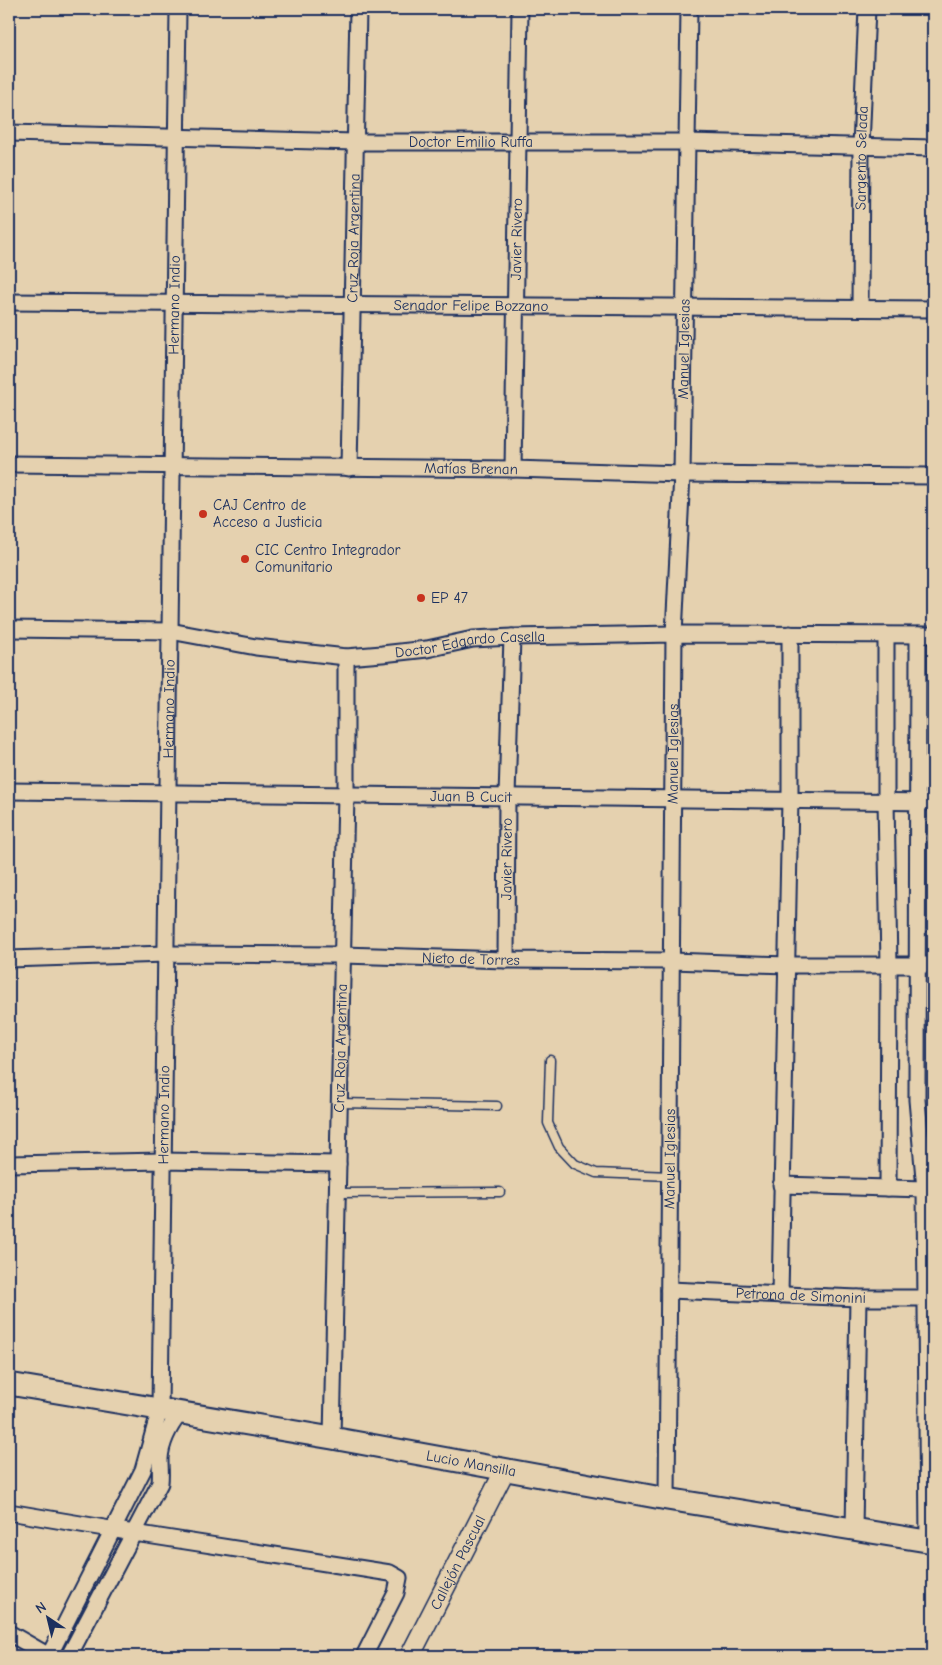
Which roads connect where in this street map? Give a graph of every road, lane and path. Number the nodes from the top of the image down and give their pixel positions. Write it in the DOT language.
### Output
graph roads {
  1 [pos="178,9"];
  2 [pos="358,9"];
  3 [pos="520,9"];
  4 [pos="689,9"];
  5 [pos="867,9"];
  6 [pos="9,133"];
  7 [pos="176,137"];
  8 [pos="355,142"];
  9 [pos="518,142"];
  10 [pos="687,142"];
  11 [pos="861,146"];
  12 [pos="933,148"];
  13 [pos="9,302"];
  14 [pos="174,304"];
  15 [pos="352,305"];
  16 [pos="515,306"];
  17 [pos="685,308"];
  18 [pos="860,308"];
  19 [pos="933,310"];
  20 [pos="9,464"];
  21 [pos="172,466"];
  22 [pos="349,468"];
  23 [pos="512,469"];
  24 [pos="682,474"];
  25 [pos="933,476"];
  26 [pos="9,630"];
  27 [pos="170,630"];
  28 [pos="674,634"];
  29 [pos="790,634"];
  30 [pos="886,635"];
  31 [pos="926,635"];
  32 [pos="512,637"];
  33 [pos="346,657"];
  34 [pos="9,791"];
  35 [pos="168,794"];
  36 [pos="346,796"];
  37 [pos="508,796"];
  38 [pos="673,799"];
  39 [pos="790,800"];
  40 [pos="886,801"];
  41 [pos="917,802"];
  42 [pos="933,802"];
  43 [pos="166,954"];
  44 [pos="343,955"];
  45 [pos="9,959"];
  46 [pos="506,960"];
  47 [pos="672,961"];
  48 [pos="918,964"];
  49 [pos="786,965"];
  50 [pos="889,965"];
  51 [pos="933,965"];
  52 [pos="550,1060"];
  53 [pos="339,1104"];
  54 [pos="497,1106"];
  55 [pos="163,1161"];
  56 [pos="9,1164"];
  57 [pos="338,1164"];
  58 [pos="670,1176"];
  59 [pos="781,1185"];
  60 [pos="888,1188"];
  61 [pos="926,1189"];
  62 [pos="500,1192"];
  63 [pos="337,1193"];
  64 [pos="670,1290"];
  65 [pos="780,1295"];
  66 [pos="858,1298"];
  67 [pos="929,1298"];
  68 [pos="9,1384"];
  69 [pos="170,1411"];
  70 [pos="332,1438"];
  71 [pos="505,1470"];
  72 [pos="666,1499"];
  73 [pos="9,1512"];
  74 [pos="854,1529"];
  75 [pos="113,1530"];
  76 [pos="134,1533"];
  77 [pos="930,1542"];
  78 [pos="9,1633"];
  79 [pos="49,1656"];
  80 [pos="69,1656"];
  81 [pos="364,1656"];
  82 [pos="410,1656"];
  1 -- 7 [label="street, Hermano Indio"];
  2 -- 8 [label="street, Cruz Roja Argentina"];
  3 -- 9 [label="street, Javier Rivero"];
  4 -- 10 [label="street, Manuel Iglesias"];
  5 -- 11 [label="street, Sargento Selada"];
  6 -- 7 [label="street, Doctor Emilio Ruffa"];
  7 -- 8 [label="street, Doctor Emilio Ruffa"];
  7 -- 14 [label="street, Hermano Indio"];
  8 -- 9 [label="street, Doctor Emilio Ruffa"];
  8 -- 15 [label="street, Cruz Roja Argentina"];
  9 -- 10 [label="street, Doctor Emilio Ruffa"];
  9 -- 16 [label="street, Javier Rivero"];
  10 -- 11 [label="street, Doctor Emilio Ruffa"];
  10 -- 17 [label="street, Manuel Iglesias"];
  11 -- 12 [label="street, Doctor Emilio Ruffa"];
  11 -- 18 [label="street, Sargento Selada"];
  13 -- 14 [label="street, Senador Felipe Bozzano"];
  14 -- 15 [label="street, Senador Felipe Bozzano"];
  14 -- 21 [label="street, Hermano Indio"];
  15 -- 16 [label="street, Senador Felipe Bozzano"];
  15 -- 22 [label="street, Cruz Roja Argentina"];
  16 -- 17 [label="street, Senador Felipe Bozzano"];
  16 -- 23 [label="street, Javier Rivero"];
  17 -- 18 [label="street, Senador Felipe Bozzano"];
  17 -- 24 [label="street, Manuel Iglesias"];
  18 -- 19 [label="street, Senador Felipe Bozzano"];
  20 -- 21 [label="street, Matías Brenan"];
  21 -- 22 [label="street, Matías Brenan"];
  21 -- 27 [label="street, Hermano Indio"];
  22 -- 23 [label="street, Matías Brenan"];
  23 -- 24 [label="street, Matías Brenan"];
  24 -- 25 [label="street, Matías Brenan"];
  24 -- 28 [label="street, Manuel Iglesias"];
  26 -- 27 [label="street, Doctor Edgardo Casella"];
  27 -- 33 [label="street, Doctor Edgardo Casella"];
  27 -- 35 [label="street, Hermano Indio"];
  28 -- 29 [label="street, Doctor Edgardo Casella"];
  28 -- 32 [label="street, Doctor Edgardo Casella"];
  28 -- 38 [label="street, Manuel Iglesias"];
  29 -- 30 [label="street, Doctor Edgardo Casella"];
  29 -- 39 [label="street"];
  30 -- 31 [label="street, Doctor Edgardo Casella"];
  30 -- 40 [label="street"];
  31 -- 41 [label="street"];
  32 -- 33 [label="street, Doctor Edgardo Casella"];
  32 -- 37 [label="street, Javier Rivero"];
  33 -- 36 [label="street, Cruz Roja Argentina"];
  34 -- 35 [label="street, Juan B Cucit"];
  35 -- 36 [label="street, Juan B Cucit"];
  35 -- 43 [label="street, Hermano Indio"];
  36 -- 37 [label="street, Juan B Cucit"];
  36 -- 44 [label="street, Cruz Roja Argentina"];
  37 -- 38 [label="street, Juan B Cucit"];
  37 -- 46 [label="street, Javier Rivero"];
  38 -- 39 [label="street, Juan B Cucit"];
  38 -- 47 [label="street, Manuel Iglesias"];
  39 -- 40 [label="street, Juan B Cucit"];
  39 -- 49 [label="street"];
  40 -- 41 [label="street, Juan B Cucit"];
  40 -- 50 [label="street"];
  41 -- 42 [label="street, Juan B Cucit"];
  41 -- 48 [label="street"];
  43 -- 44 [label="street, Nieto de Torres"];
  43 -- 45 [label="street, Nieto de Torres"];
  43 -- 55 [label="street, Hermano Indio"];
  44 -- 46 [label="street, Nieto de Torres"];
  44 -- 53 [label="street, Cruz Roja Argentina"];
  46 -- 47 [label="street, Nieto de Torres"];
  47 -- 49 [label="street, Nieto de Torres"];
  47 -- 58 [label="street, Manuel Iglesias"];
  48 -- 50 [label="street, Nieto de Torres"];
  48 -- 51 [label="street, Nieto de Torres"];
  48 -- 61 [label="street"];
  49 -- 50 [label="street, Nieto de Torres"];
  49 -- 59 [label="street"];
  50 -- 60 [label="street"];
  52 -- 58 [label="lane"];
  53 -- 54 [label="lane"];
  53 -- 57 [label="street, Cruz Roja Argentina"];
  55 -- 56 [label="street"];
  55 -- 57 [label="street"];
  55 -- 69 [label="street, Hermano Indio"];
  57 -- 63 [label="street, Cruz Roja Argentina"];
  58 -- 64 [label="street, Manuel Iglesias"];
  59 -- 60 [label="street"];
  59 -- 65 [label="street"];
  60 -- 61 [label="street"];
  61 -- 67 [label="street"];
  62 -- 63 [label="lane"];
  63 -- 70 [label="street, Cruz Roja Argentina"];
  64 -- 65 [label="street, Petrona de Simonini"];
  64 -- 72 [label="street, Manuel Iglesias"];
  65 -- 66 [label="street, Petrona de Simonini"];
  66 -- 67 [label="street, Petrona de Simonini"];
  66 -- 74 [label="street"];
  67 -- 77 [label="street"];
  68 -- 69 [label="main road, Lucio Mansilla"];
  69 -- 70 [label="main road, Lucio Mansilla"];
  69 -- 75 [label="street, Hermano Indio"];
  69 -- 76 [label="street"];
  70 -- 71 [label="main road, Lucio Mansilla"];
  71 -- 72 [label="main road, Lucio Mansilla"];
  71 -- 82 [label="street, Callejón Pascual"];
  72 -- 74 [label="main road, Lucio Mansilla"];
  73 -- 75 [label="street"];
  74 -- 77 [label="main road, Lucio Mansilla"];
  75 -- 76 [label="street"];
  75 -- 79 [label="street, Hermano Indio"];
  76 -- 80 [label="street"];
  76 -- 81 [label="street"];
  78 -- 79 [label="street"];
}
